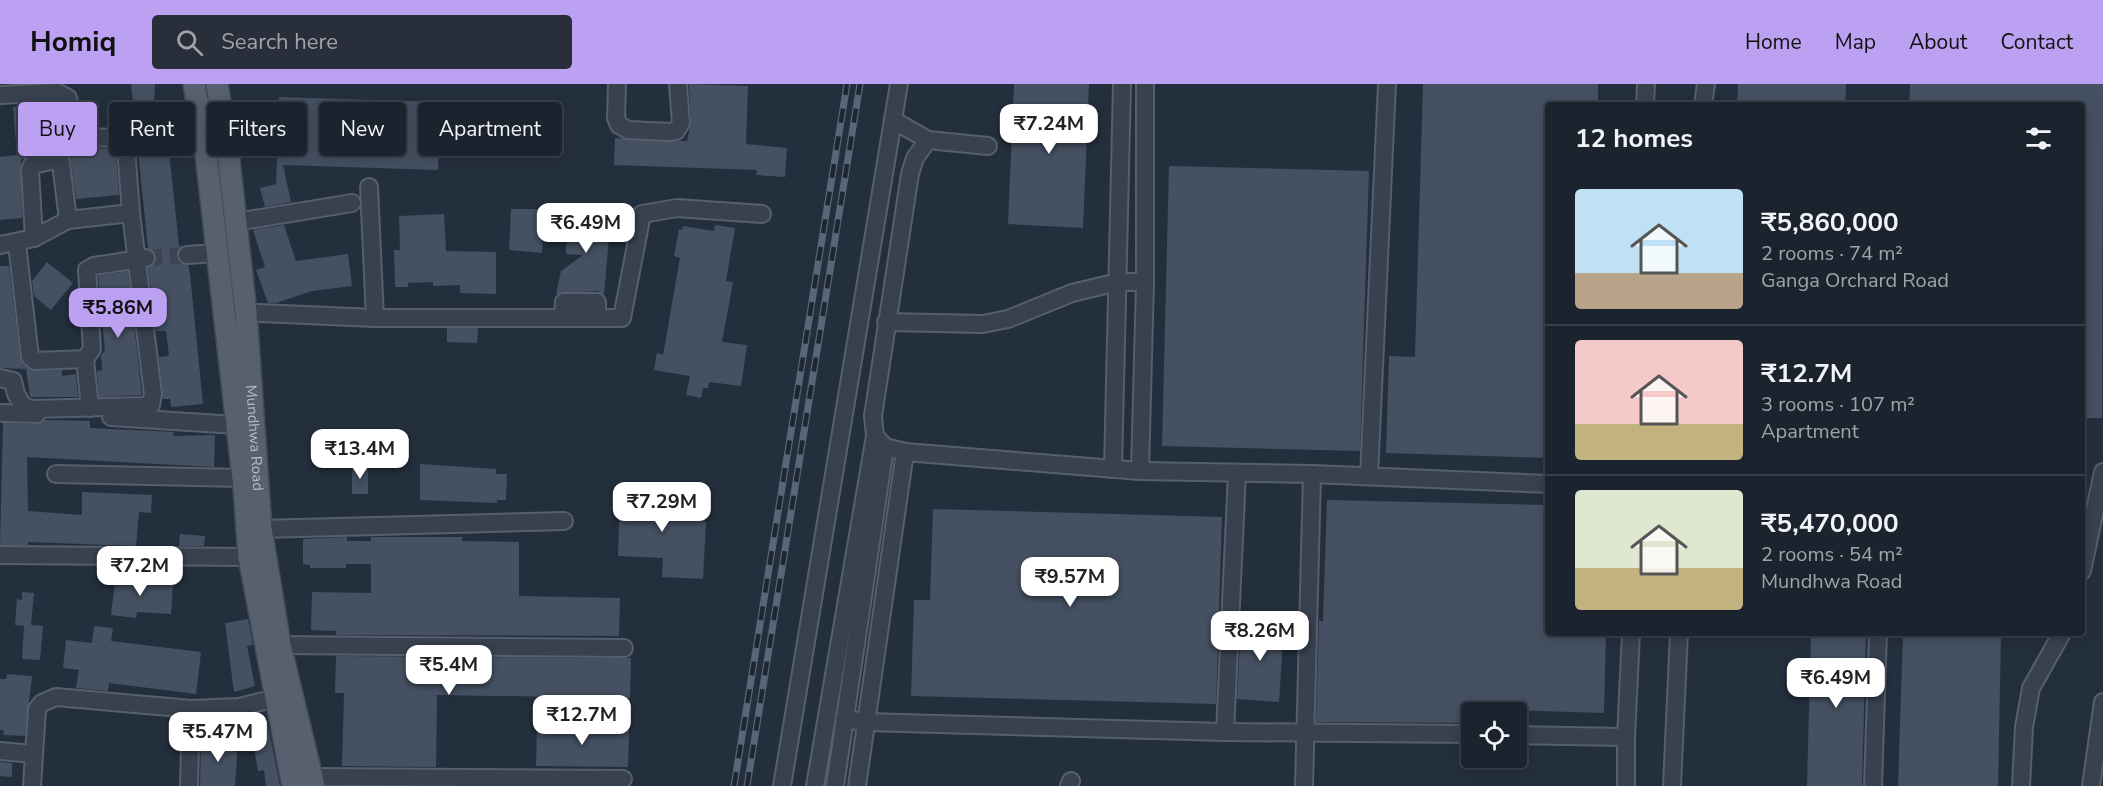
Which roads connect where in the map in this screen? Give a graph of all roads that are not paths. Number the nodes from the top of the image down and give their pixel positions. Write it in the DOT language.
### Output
graph roads {
  1 [pos="194,84"];
  2 [pos="217,84"];
  3 [pos="617,84"];
  4 [pos="678,84"];
  5 [pos="899,84"];
  6 [pos="1122,84"];
  7 [pos="1145,84"];
  8 [pos="1387,84"];
  9 [pos="1646,84"];
  10 [pos="1707,84"];
  11 [pos="0,95"];
  12 [pos="1646,102"];
  13 [pos="1704,102"];
  14 [pos="893,120"];
  15 [pos="928,140"];
  16 [pos="988,146"];
  17 [pos="369,187"];
  18 [pos="352,203"];
  19 [pos="131,213"];
  20 [pos="762,214"];
  21 [pos="68,220"];
  22 [pos="236,222"];
  23 [pos="34,238"];
  24 [pos="17,244"];
  25 [pos="0,246"];
  26 [pos="217,253"];
  27 [pos="187,255"];
  28 [pos="141,258"];
  29 [pos="1118,282"];
  30 [pos="1144,282"];
  31 [pos="223,312"];
  32 [pos="246,312"];
  33 [pos="375,318"];
  34 [pos="886,322"];
  35 [pos="85,359"];
  36 [pos="0,378"];
  37 [pos="90,408"];
  38 [pos="3,412"];
  39 [pos="236,424"];
  40 [pos="880,442"];
  41 [pos="904,452"];
  42 [pos="1113,469"];
  43 [pos="1140,471"];
  44 [pos="2103,472"];
  45 [pos="56,474"];
  46 [pos="1237,474"];
  47 [pos="1312,474"];
  48 [pos="1369,476"];
  49 [pos="243,478"];
  50 [pos="1545,484"];
  51 [pos="564,520"];
  52 [pos="261,529"];
  53 [pos="0,555"];
  54 [pos="249,557"];
  55 [pos="2085,557"];
  56 [pos="1631,636"];
  57 [pos="1679,636"];
  58 [pos="1878,636"];
  59 [pos="2060,636"];
  60 [pos="280,645"];
  61 [pos="624,648"];
  62 [pos="276,698"];
  63 [pos="2103,702"];
  64 [pos="191,709"];
  65 [pos="844,719"];
  66 [pos="866,722"];
  67 [pos="1225,732"];
  68 [pos="1305,732"];
  69 [pos="1461,734"];
  70 [pos="1527,735"];
  71 [pos="1626,737"];
  72 [pos="0,751"];
  73 [pos="34,753"];
  74 [pos="622,779"];
  75 [pos="307,783"];
  76 [pos="32,786"];
  77 [pos="189,786"];
  78 [pos="782,786"];
  79 [pos="815,786"];
  80 [pos="835,786"];
  81 [pos="857,786"];
  82 [pos="1304,786"];
  83 [pos="1626,786"];
  84 [pos="1672,786"];
  85 [pos="1873,786"];
  86 [pos="2021,786"];
  87 [pos="2091,786"];
  1 -- 26 [label="main road, Mundhwa Road"];
  2 -- 22 [label="main road, Mundhwa Road"];
  3 -- 4 [label="street"];
  5 -- 14 [label="street"];
  6 -- 29 [label="street"];
  7 -- 30 [label="street"];
  8 -- 48 [label="street"];
  9 -- 12 [label="street"];
  10 -- 13 [label="street"];
  11 -- 19 [label="street"];
  14 -- 15 [label="street"];
  14 -- 78 [label="street"];
  15 -- 16 [label="street"];
  15 -- 34 [label="street"];
  17 -- 33 [label="street"];
  18 -- 22 [label="street"];
  19 -- 21 [label="street"];
  19 -- 28 [label="street"];
  20 -- 33 [label="street"];
  21 -- 23 [label="street"];
  21 -- 23 [label="street"];
  22 -- 32 [label="main road, Mundhwa Road"];
  23 -- 24 [label="street"];
  24 -- 25 [label="street"];
  24 -- 35 [label="street"];
  26 -- 27 [label="street"];
  26 -- 31 [label="main road, Mundhwa Road"];
  28 -- 35 [label="street"];
  28 -- 37 [label="street"];
  29 -- 30 [label="street"];
  29 -- 34 [label="street"];
  29 -- 42 [label="street"];
  30 -- 43 [label="street"];
  31 -- 32 [label="street"];
  31 -- 39 [label="main road, Mundhwa Road"];
  32 -- 33 [label="street"];
  32 -- 52 [label="main road, Mundhwa Road"];
  34 -- 40 [label="street"];
  35 -- 37 [label="street"];
  36 -- 37 [label="street"];
  38 -- 39 [label="street"];
  39 -- 49 [label="main road, Mundhwa Road"];
  40 -- 41 [label="street"];
  40 -- 65 [label="street"];
  40 -- 79 [label="street"];
  41 -- 42 [label="street"];
  41 -- 66 [label="street"];
  42 -- 43 [label="street"];
  43 -- 46 [label="street"];
  44 -- 55 [label="street"];
  45 -- 49 [label="street"];
  46 -- 47 [label="street"];
  46 -- 67 [label="street"];
  47 -- 48 [label="street"];
  47 -- 68 [label="street"];
  48 -- 50 [label="street"];
  49 -- 54 [label="main road, Mundhwa Road"];
  51 -- 52 [label="street"];
  52 -- 60 [label="main road, Mundhwa Road"];
  53 -- 54 [label="street"];
  54 -- 62 [label="main road, Mundhwa Road"];
  56 -- 71 [label="street"];
  57 -- 84 [label="street"];
  58 -- 85 [label="street"];
  59 -- 86 [label="street"];
  60 -- 61 [label="street"];
  60 -- 75 [label="main road, Mundhwa Road"];
  62 -- 64 [label="street"];
  62 -- 75 [label="main road, Mundhwa Road"];
  63 -- 87 [label="street"];
  64 -- 73 [label="street"];
  64 -- 77 [label="street"];
  65 -- 66 [label="street"];
  65 -- 80 [label="street"];
  66 -- 67 [label="street"];
  66 -- 81 [label="street"];
  67 -- 68 [label="street"];
  68 -- 69 [label="street"];
  68 -- 82 [label="street"];
  70 -- 71 [label="street"];
  71 -- 83 [label="street"];
  72 -- 73 [label="street"];
  73 -- 76 [label="street"];
  74 -- 75 [label="street"];
}
